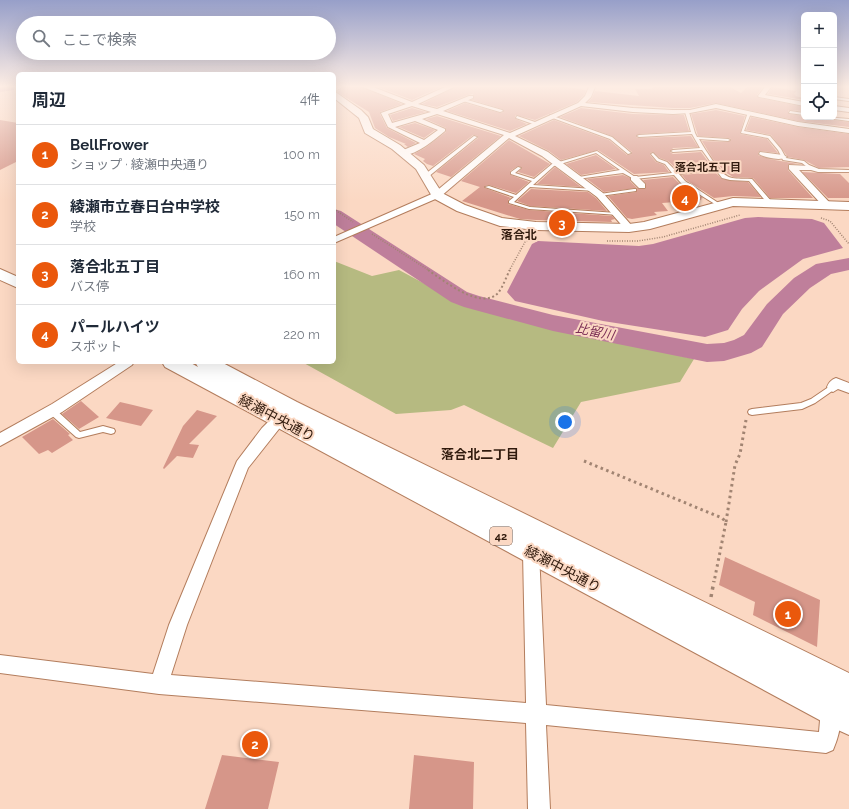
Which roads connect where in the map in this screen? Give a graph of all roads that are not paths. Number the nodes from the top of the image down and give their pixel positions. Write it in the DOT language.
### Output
graph roads {
  1 [pos="366,125"];
  2 [pos="395,125"];
  3 [pos="430,125"];
  4 [pos="477,125"];
  5 [pos="530,125"];
  6 [pos="575,125"];
  7 [pos="691,125"];
  8 [pos="745,125"];
  9 [pos="810,125"];
  10 [pos="390,126"];
  11 [pos="849,131"];
  12 [pos="693,133"];
  13 [pos="509,135"];
  14 [pos="639,136"];
  15 [pos="475,137"];
  16 [pos="696,138"];
  17 [pos="728,140"];
  18 [pos="425,142"];
  19 [pos="702,149"];
  20 [pos="673,151"];
  21 [pos="404,153"];
  22 [pos="629,154"];
  23 [pos="653,154"];
  24 [pos="762,154"];
  25 [pos="783,157"];
  26 [pos="559,164"];
  27 [pos="519,168"];
  28 [pos="808,168"];
  29 [pos="718,169"];
  30 [pos="625,171"];
  31 [pos="843,171"];
  32 [pos="849,171"];
  33 [pos="675,174"];
  34 [pos="426,176"];
  35 [pos="849,176"];
  36 [pos="579,178"];
  37 [pos="634,178"];
  38 [pos="536,181"];
  39 [pos="530,186"];
  40 [pos="487,187"];
  41 [pos="638,188"];
  42 [pos="597,193"];
  43 [pos="437,195"];
  44 [pos="517,197"];
  45 [pos="770,203"];
  46 [pos="718,205"];
  47 [pos="827,205"];
  48 [pos="849,206"];
  49 [pos="617,214"];
  50 [pos="629,228"];
  51 [pos="336,239"];
  52 [pos="0,259"];
  53 [pos="16,266"];
  54 [pos="0,274"];
  55 [pos="16,281"];
  56 [pos="125,364"];
  57 [pos="176,364"];
  58 [pos="209,364"];
  59 [pos="833,387"];
  60 [pos="849,388"];
  61 [pos="52,411"];
  62 [pos="752,412"];
  63 [pos="280,420"];
  64 [pos="111,431"];
  65 [pos="0,440"];
  66 [pos="531,552"];
  67 [pos="0,664"];
  68 [pos="159,684"];
  69 [pos="843,706"];
  70 [pos="535,714"];
  71 [pos="539,809"];
  1 -- 21 [label="street"];
  2 -- 10 [label="street"];
  3 -- 18 [label="street"];
  4 -- 13 [label="street"];
  5 -- 13 [label="street"];
  6 -- 22 [label="lane"];
  7 -- 12 [label="lane"];
  8 -- 25 [label="lane"];
  9 -- 11 [label="street"];
  10 -- 18 [label="street"];
  12 -- 14 [label="lane"];
  12 -- 16 [label="lane"];
  13 -- 26 [label="street"];
  13 -- 43 [label="street"];
  15 -- 34 [label="lane"];
  16 -- 17 [label="lane"];
  16 -- 19 [label="lane"];
  18 -- 21 [label="street"];
  19 -- 20 [label="lane"];
  19 -- 29 [label="lane"];
  21 -- 34 [label="street"];
  23 -- 33 [label="lane"];
  24 -- 25 [label="street"];
  25 -- 28 [label="lane"];
  26 -- 30 [label="lane"];
  26 -- 36 [label="street"];
  26 -- 38 [label="lane"];
  27 -- 38 [label="lane"];
  28 -- 31 [label="lane"];
  28 -- 47 [label="street"];
  29 -- 33 [label="lane"];
  29 -- 45 [label="lane"];
  30 -- 36 [label="lane"];
  30 -- 37 [label="lane"];
  31 -- 32 [label="lane"];
  31 -- 35 [label="lane"];
  33 -- 37 [label="lane"];
  33 -- 46 [label="lane"];
  34 -- 43 [label="street"];
  36 -- 42 [label="street"];
  37 -- 41 [label="street"];
  38 -- 39 [label="lane"];
  39 -- 42 [label="lane"];
  39 -- 44 [label="lane"];
  40 -- 44 [label="lane"];
  41 -- 42 [label="lane"];
  42 -- 49 [label="street"];
  43 -- 50 [label="street"];
  43 -- 51 [label="street"];
  44 -- 49 [label="lane"];
  45 -- 46 [label="street"];
  45 -- 47 [label="street"];
  46 -- 50 [label="street"];
  47 -- 48 [label="street"];
  49 -- 50 [label="street"];
  52 -- 53 [label="main road"];
  54 -- 55 [label="main road"];
  56 -- 61 [label="street"];
  57 -- 63 [label="main road, 綾瀬中央通り / 42"];
  58 -- 69 [label="main road, 綾瀬中央通り / 42"];
  59 -- 60 [label="street"];
  59 -- 62 [label="lane"];
  61 -- 64 [label="lane"];
  61 -- 65 [label="street"];
  63 -- 66 [label="main road, 綾瀬中央通り / 42"];
  63 -- 68 [label="street"];
  66 -- 69 [label="main road, 綾瀬中央通り / 42"];
  66 -- 70 [label="street"];
  67 -- 68 [label="street"];
  68 -- 70 [label="street"];
  69 -- 70 [label="street"];
  70 -- 71 [label="street"];
}
